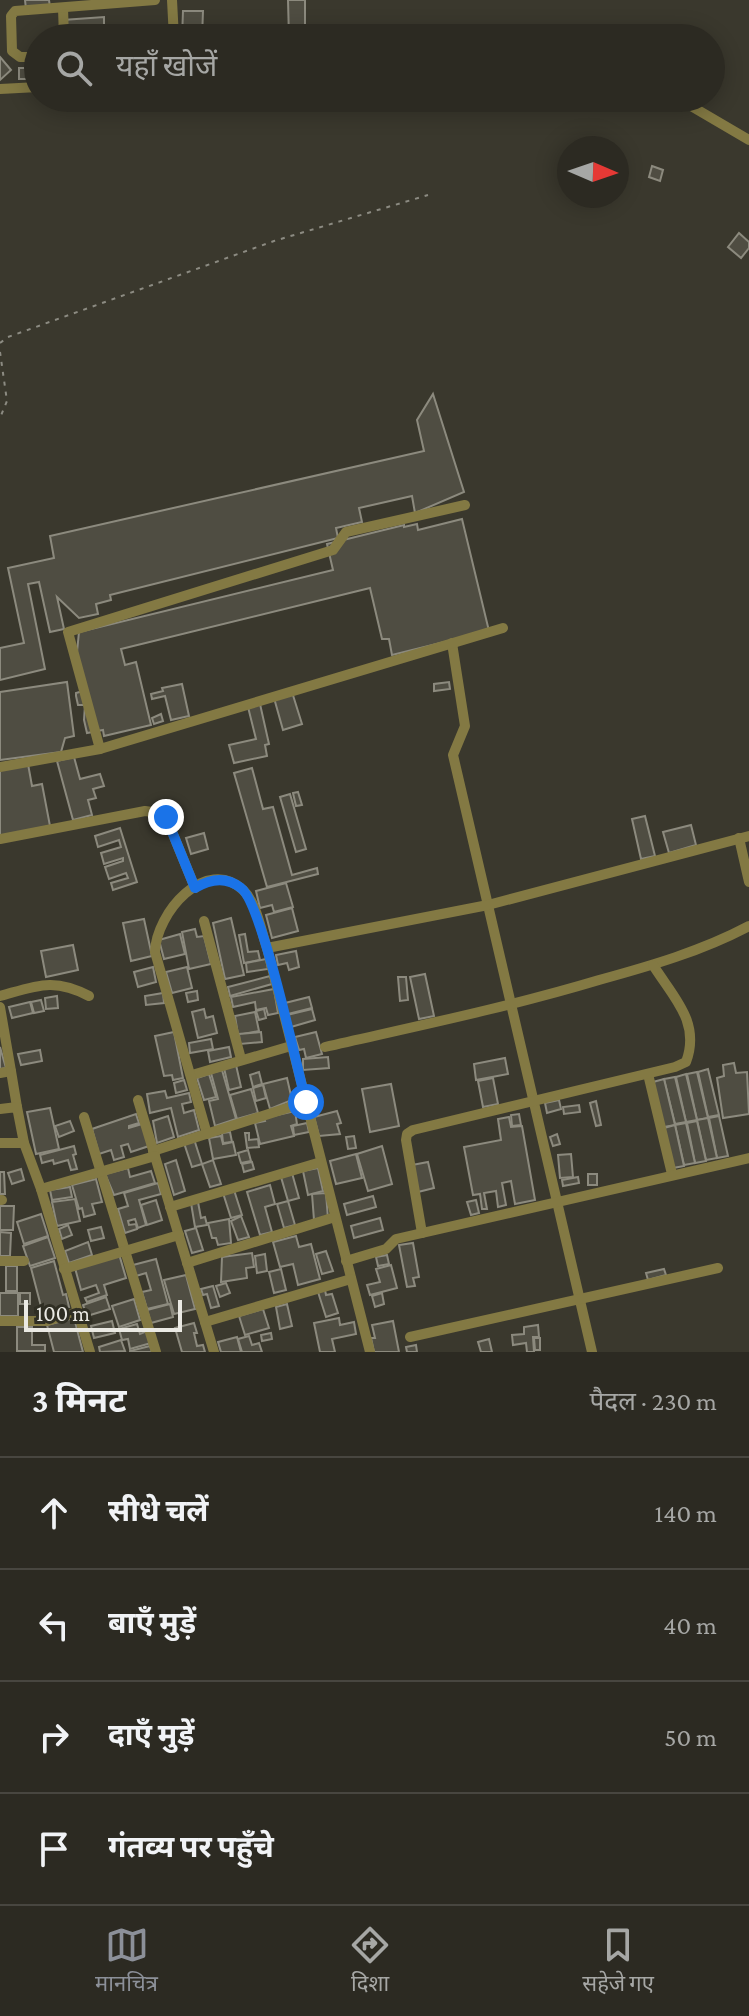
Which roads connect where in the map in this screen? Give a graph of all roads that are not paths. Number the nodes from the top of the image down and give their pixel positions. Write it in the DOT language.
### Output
graph roads {
  1 [pos="155,0"];
  2 [pos="172,0"];
  3 [pos="63,8"];
  4 [pos="64,24"];
  5 [pos="173,24"];
  6 [pos="5,36"];
  7 [pos="24,56"];
  8 [pos="24,88"];
  9 [pos="0,89"];
  10 [pos="701,112"];
  11 [pos="749,140"];
  12 [pos="465,505"];
  13 [pos="503,628"];
  14 [pos="452,643"];
  15 [pos="100,749"];
  16 [pos="0,767"];
  17 [pos="744,837"];
  18 [pos="0,839"];
  19 [pos="749,882"];
  20 [pos="195,888"];
  21 [pos="488,905"];
  22 [pos="204,921"];
  23 [pos="749,926"];
  24 [pos="267,948"];
  25 [pos="653,965"];
  26 [pos="0,996"];
  27 [pos="89,996"];
  28 [pos="511,1006"];
  29 [pos="0,1007"];
  30 [pos="291,1046"];
  31 [pos="325,1047"];
  32 [pos="241,1059"];
  33 [pos="5,1072"];
  34 [pos="648,1074"];
  35 [pos="192,1075"];
  36 [pos="138,1100"];
  37 [pos="306,1102"];
  38 [pos="534,1103"];
  39 [pos="17,1107"];
  40 [pos="0,1109"];
  41 [pos="84,1117"];
  42 [pos="207,1134"];
  43 [pos="0,1143"];
  44 [pos="24,1143"];
  45 [pos="154,1153"];
  46 [pos="749,1158"];
  47 [pos="321,1162"];
  48 [pos="100,1172"];
  49 [pos="672,1174"];
  50 [pos="41,1189"];
  51 [pos="557,1202"];
  52 [pos="170,1207"];
  53 [pos="335,1217"];
  54 [pos="422,1233"];
  55 [pos="179,1235"];
  56 [pos="125,1250"];
  57 [pos="0,1261"];
  58 [pos="24,1261"];
  59 [pos="346,1261"];
  60 [pos="187,1263"];
  61 [pos="718,1268"];
  62 [pos="64,1269"];
  63 [pos="351,1279"];
  64 [pos="580,1299"];
  65 [pos="78,1312"];
  66 [pos="0,1321"];
  67 [pos="205,1322"];
  68 [pos="410,1337"];
  69 [pos="90,1352"];
  70 [pos="156,1352"];
  71 [pos="214,1352"];
  72 [pos="370,1352"];
  73 [pos="592,1352"];
  1 -- 3 [label="street"];
  2 -- 5 [label="street"];
  3 -- 4 [label="street"];
  3 -- 6 [label="street"];
  6 -- 7 [label="street"];
  8 -- 9 [label="street"];
  10 -- 11 [label="street"];
  12 -- 15 [label="street"];
  13 -- 14 [label="street"];
  14 -- 15 [label="street"];
  14 -- 21 [label="street"];
  15 -- 16 [label="street"];
  17 -- 19 [label="street"];
  17 -- 21 [label="street"];
  18 -- 20 [label="street"];
  20 -- 24 [label="street"];
  20 -- 35 [label="street"];
  21 -- 24 [label="street"];
  21 -- 28 [label="street"];
  22 -- 32 [label="street"];
  23 -- 25 [label="street"];
  24 -- 30 [label="street"];
  25 -- 28 [label="street"];
  25 -- 34 [label="street"];
  26 -- 27 [label="street"];
  28 -- 31 [label="street"];
  28 -- 38 [label="street"];
  29 -- 33 [label="street"];
  30 -- 32 [label="street"];
  30 -- 37 [label="street"];
  32 -- 35 [label="street"];
  33 -- 39 [label="street"];
  34 -- 38 [label="street"];
  34 -- 49 [label="street"];
  35 -- 42 [label="street"];
  36 -- 45 [label="street"];
  37 -- 42 [label="street"];
  37 -- 47 [label="street"];
  38 -- 51 [label="street"];
  38 -- 54 [label="street"];
  39 -- 40 [label="street"];
  39 -- 44 [label="street"];
  41 -- 48 [label="street"];
  42 -- 45 [label="street"];
  43 -- 44 [label="street"];
  44 -- 50 [label="street"];
  45 -- 48 [label="street"];
  45 -- 52 [label="street"];
  46 -- 49 [label="street"];
  47 -- 52 [label="street"];
  47 -- 53 [label="street"];
  48 -- 50 [label="street"];
  48 -- 56 [label="street"];
  49 -- 51 [label="street"];
  50 -- 62 [label="street"];
  51 -- 54 [label="street"];
  51 -- 64 [label="street"];
  52 -- 55 [label="street"];
  53 -- 59 [label="street"];
  53 -- 60 [label="street"];
  54 -- 59 [label="street"];
  55 -- 56 [label="street"];
  55 -- 60 [label="street"];
  56 -- 62 [label="street"];
  56 -- 70 [label="street"];
  57 -- 58 [label="street"];
  59 -- 63 [label="street"];
  60 -- 67 [label="street"];
  61 -- 64 [label="street"];
  62 -- 65 [label="street"];
  63 -- 67 [label="street"];
  63 -- 72 [label="street"];
  64 -- 68 [label="street"];
  64 -- 73 [label="street"];
  65 -- 66 [label="street"];
  65 -- 69 [label="street"];
  67 -- 71 [label="street"];
}
